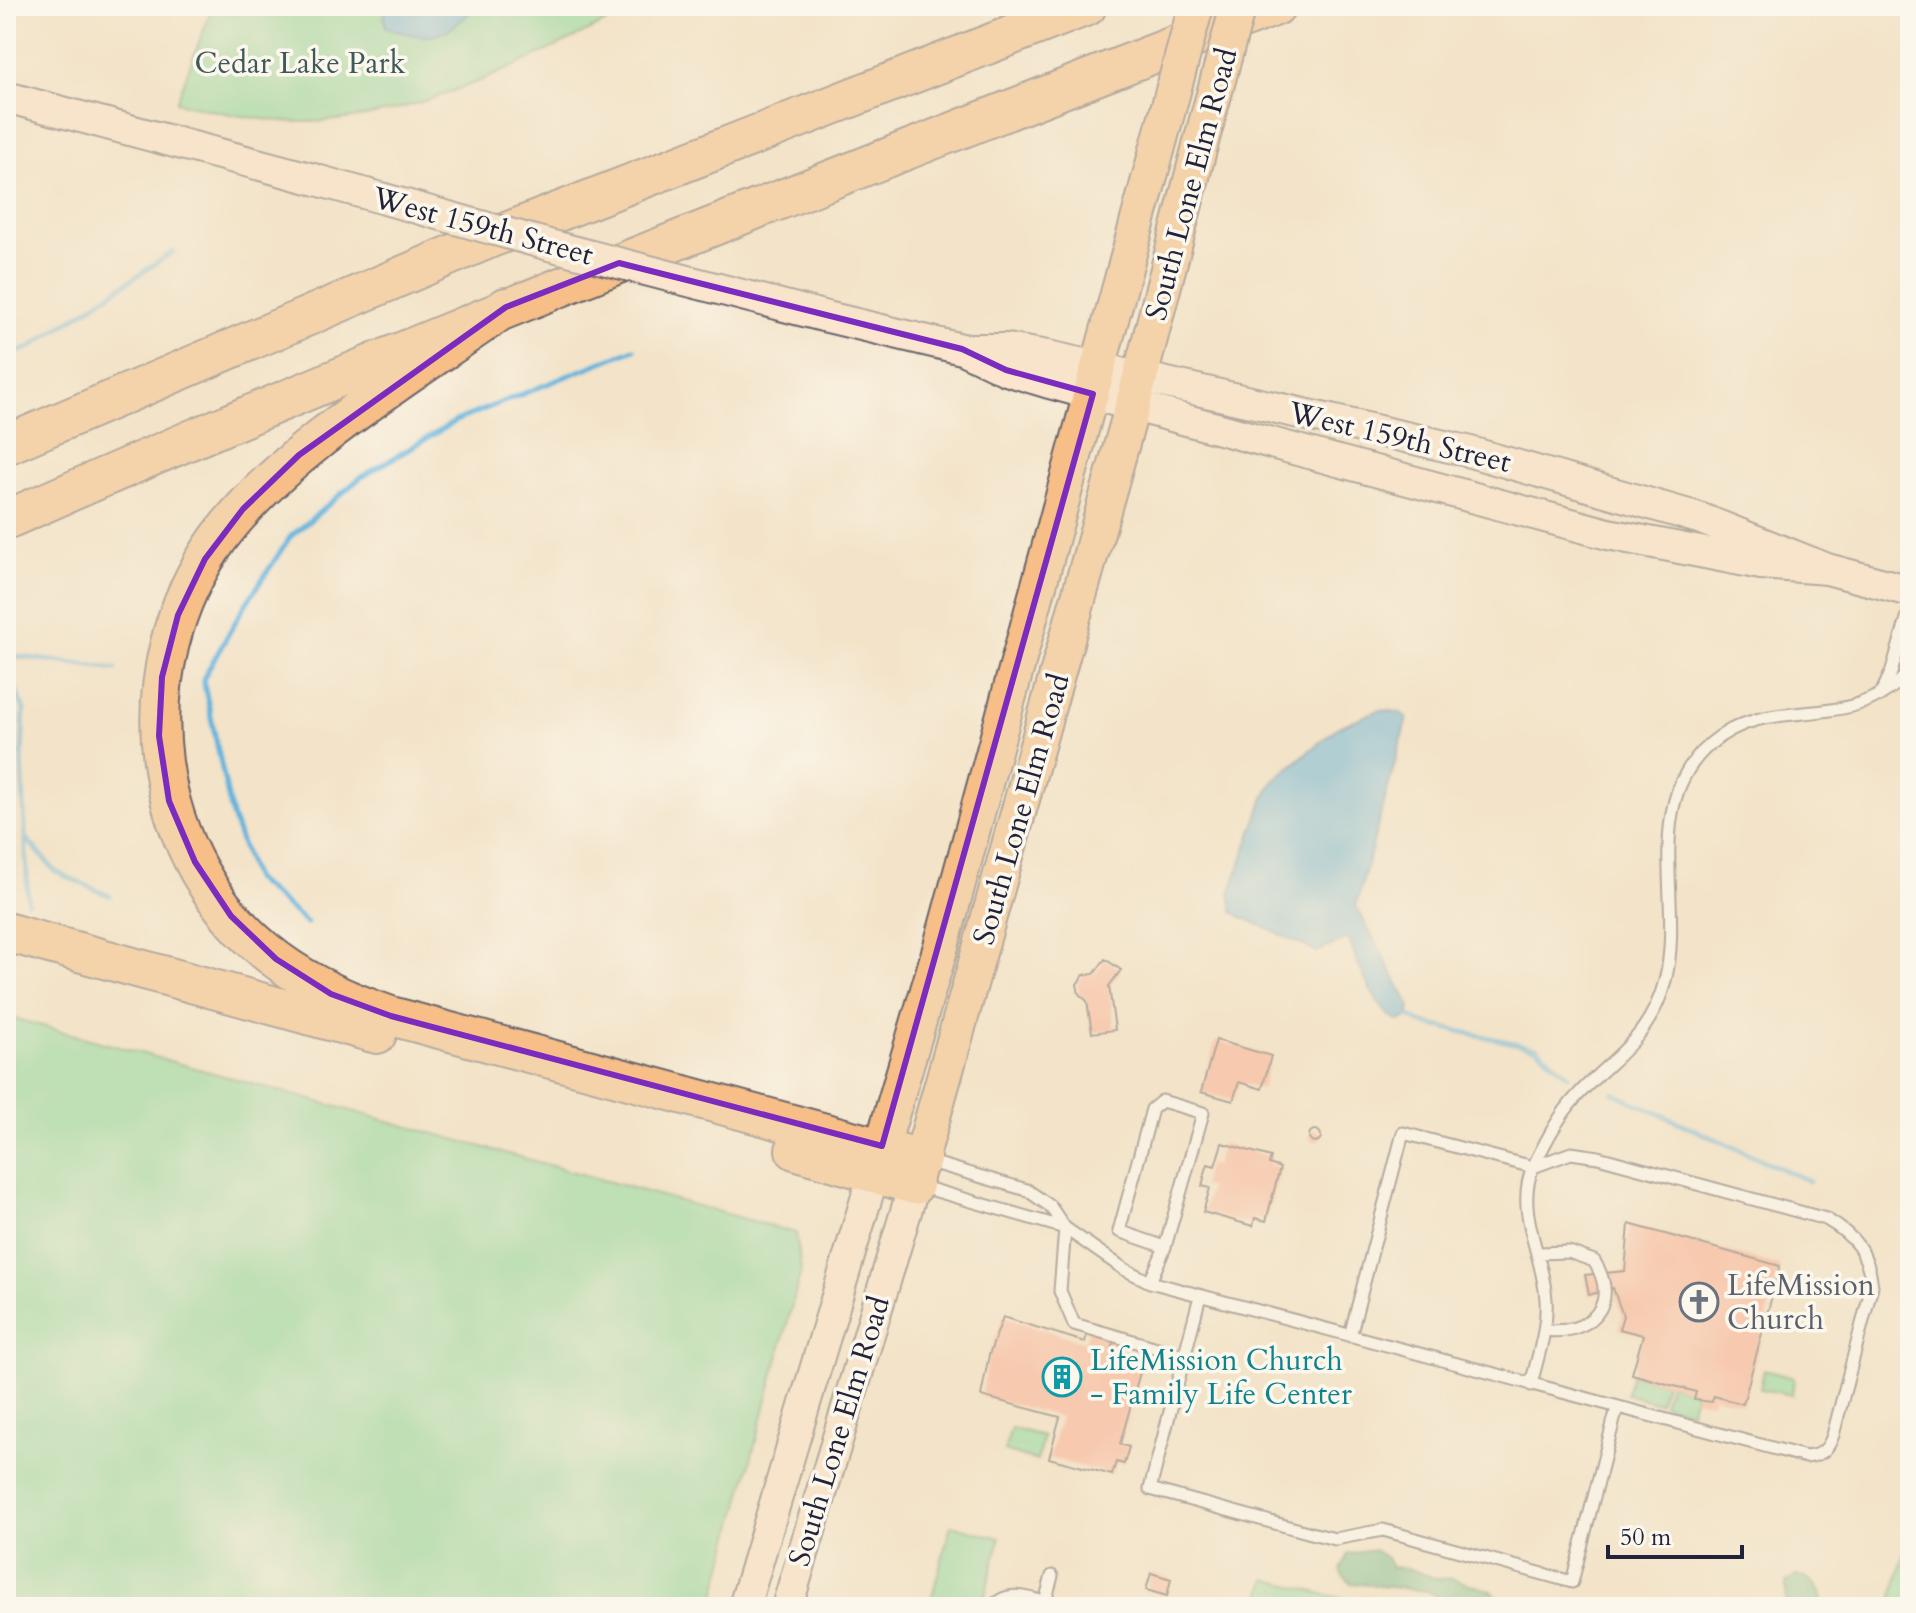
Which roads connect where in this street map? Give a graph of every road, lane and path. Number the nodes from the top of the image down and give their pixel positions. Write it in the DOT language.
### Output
graph roads {
  1 [pos="1087,6"];
  2 [pos="1196,6"];
  3 [pos="1238,6"];
  4 [pos="1276,6"];
  5 [pos="6,97"];
  6 [pos="506,307"];
  7 [pos="1096,381"];
  8 [pos="1137,390"];
  9 [pos="6,445"];
  10 [pos="6,520"];
  11 [pos="1827,569"];
  12 [pos="1910,591"];
  13 [pos="1910,608"];
  14 [pos="1910,672"];
  15 [pos="1880,696"];
  16 [pos="6,932"];
  17 [pos="877,1159"];
  18 [pos="1533,1167"];
  19 [pos="918,1172"];
  20 [pos="1065,1228"];
  21 [pos="1165,1247"];
  22 [pos="1537,1253"];
  23 [pos="1150,1282"];
  24 [pos="1200,1296"];
  25 [pos="1544,1330"];
  26 [pos="1350,1336"];
  27 [pos="1185,1356"];
  28 [pos="1531,1385"];
  29 [pos="1617,1408"];
  30 [pos="1052,1576"];
  31 [pos="1044,1605"];
  32 [pos="744,1607"];
  33 [pos="787,1607"];
  34 [pos="992,1607"];
  1 -- 9 [label="highway"];
  2 -- 7 [label="main road, South Lone Elm Road, bridge"];
  3 -- 8 [label="main road, South Lone Elm Road, bridge"];
  4 -- 6 [label="highway"];
  5 -- 7 [label="street, West 159th Street, bridge"];
  6 -- 10 [label="highway"];
  6 -- 17 [label="highway"];
  7 -- 8 [label="street, West 159th Street"];
  7 -- 17 [label="main road, South Lone Elm Road"];
  8 -- 11 [label="street, West 159th Street"];
  8 -- 11 [label="street, West 159th Street"];
  8 -- 19 [label="main road, South Lone Elm Road"];
  11 -- 12 [label="street, West 159th Street"];
  13 -- 15 [label="lane"];
  14 -- 15 [label="lane"];
  15 -- 18 [label="lane"];
  16 -- 17 [label="highway"];
  17 -- 19 [label="highway"];
  17 -- 32 [label="street, South Lone Elm Road"];
  18 -- 22 [label="lane"];
  18 -- 26 [label="lane"];
  18 -- 29 [label="lane"];
  19 -- 20 [label="lane"];
  19 -- 20 [label="lane"];
  19 -- 33 [label="street, South Lone Elm Road"];
  20 -- 23 [label="lane"];
  20 -- 27 [label="lane"];
  21 -- 21 [label="lane"];
  21 -- 23 [label="lane"];
  22 -- 25 [label="lane"];
  22 -- 25 [label="lane"];
  23 -- 24 [label="lane"];
  24 -- 26 [label="lane"];
  24 -- 27 [label="lane"];
  25 -- 28 [label="lane"];
  26 -- 28 [label="lane"];
  27 -- 29 [label="lane"];
  28 -- 29 [label="lane"];
  30 -- 31 [label="lane"];
  31 -- 34 [label="lane"];
}
